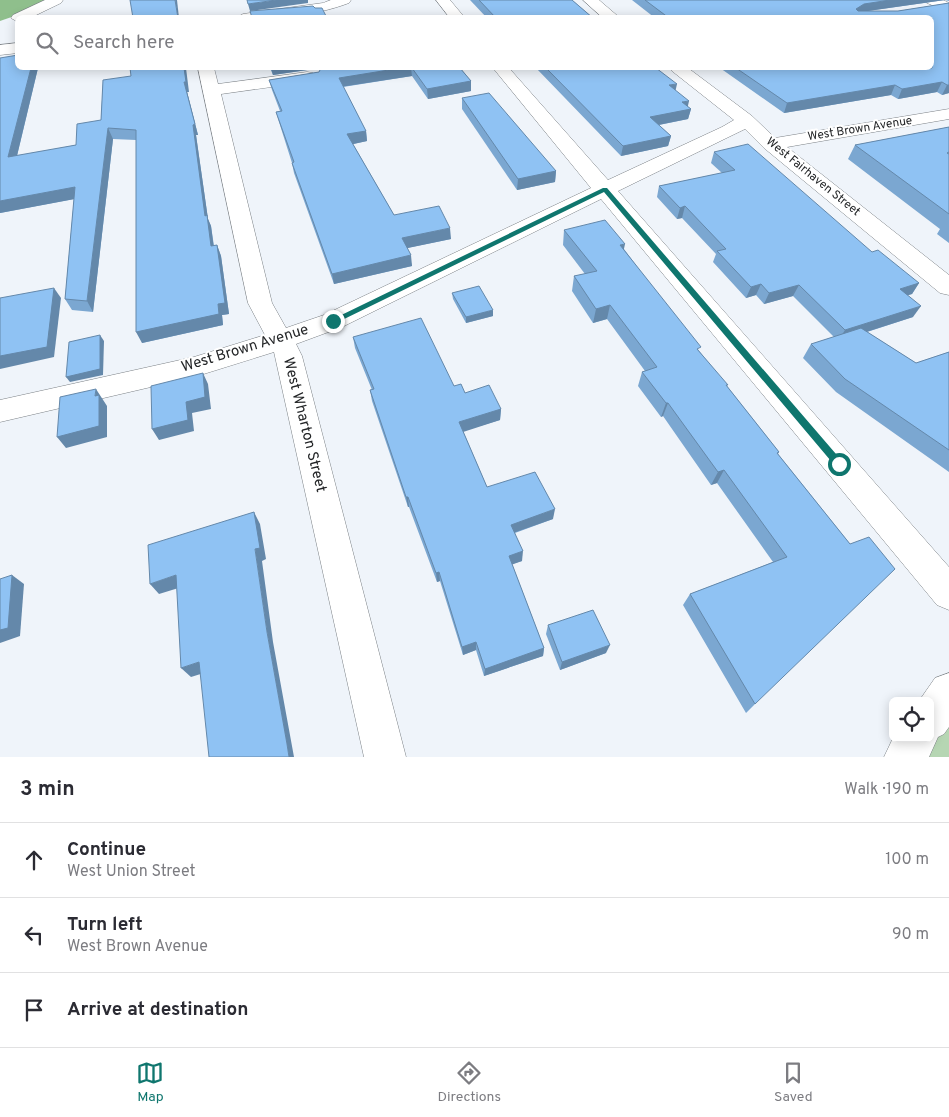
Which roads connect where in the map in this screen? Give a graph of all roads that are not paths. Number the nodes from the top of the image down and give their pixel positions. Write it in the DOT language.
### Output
graph roads {
  1 [pos="56,0"];
  2 [pos="344,0"];
  3 [pos="444,0"];
  4 [pos="590,0"];
  5 [pos="24,15"];
  6 [pos="265,15"];
  7 [pos="456,15"];
  8 [pos="609,15"];
  9 [pos="15,48"];
  10 [pos="0,50"];
  11 [pos="503,70"];
  12 [pos="681,70"];
  13 [pos="314,76"];
  14 [pos="209,79"];
  15 [pos="949,114"];
  16 [pos="746,120"];
  17 [pos="771,144"];
  18 [pos="605,189"];
  19 [pos="949,287"];
  20 [pos="280,340"];
  21 [pos="0,411"];
  22 [pos="949,593"];
  23 [pos="949,692"];
  24 [pos="934,714"];
  25 [pos="915,742"];
  26 [pos="385,757"];
  27 [pos="905,757"];
  1 -- 5 [label="street"];
  2 -- 6 [label="street"];
  3 -- 7 [label="street"];
  4 -- 8 [label="street"];
  9 -- 10 [label="street"];
  11 -- 18 [label="street"];
  12 -- 16 [label="street, West Fairhaven Street"];
  13 -- 14 [label="street"];
  14 -- 20 [label="street, West Wharton Street"];
  15 -- 17 [label="street, West Brown Avenue"];
  16 -- 17 [label="street, West Fairhaven Street"];
  16 -- 18 [label="street, West Brown Avenue"];
  17 -- 19 [label="street, West Fairhaven Street"];
  18 -- 20 [label="street, West Brown Avenue"];
  18 -- 22 [label="street"];
  20 -- 21 [label="street, West Brown Avenue"];
  20 -- 26 [label="street, West Wharton Street"];
  23 -- 24 [label="street"];
  25 -- 27 [label="street"];
}
